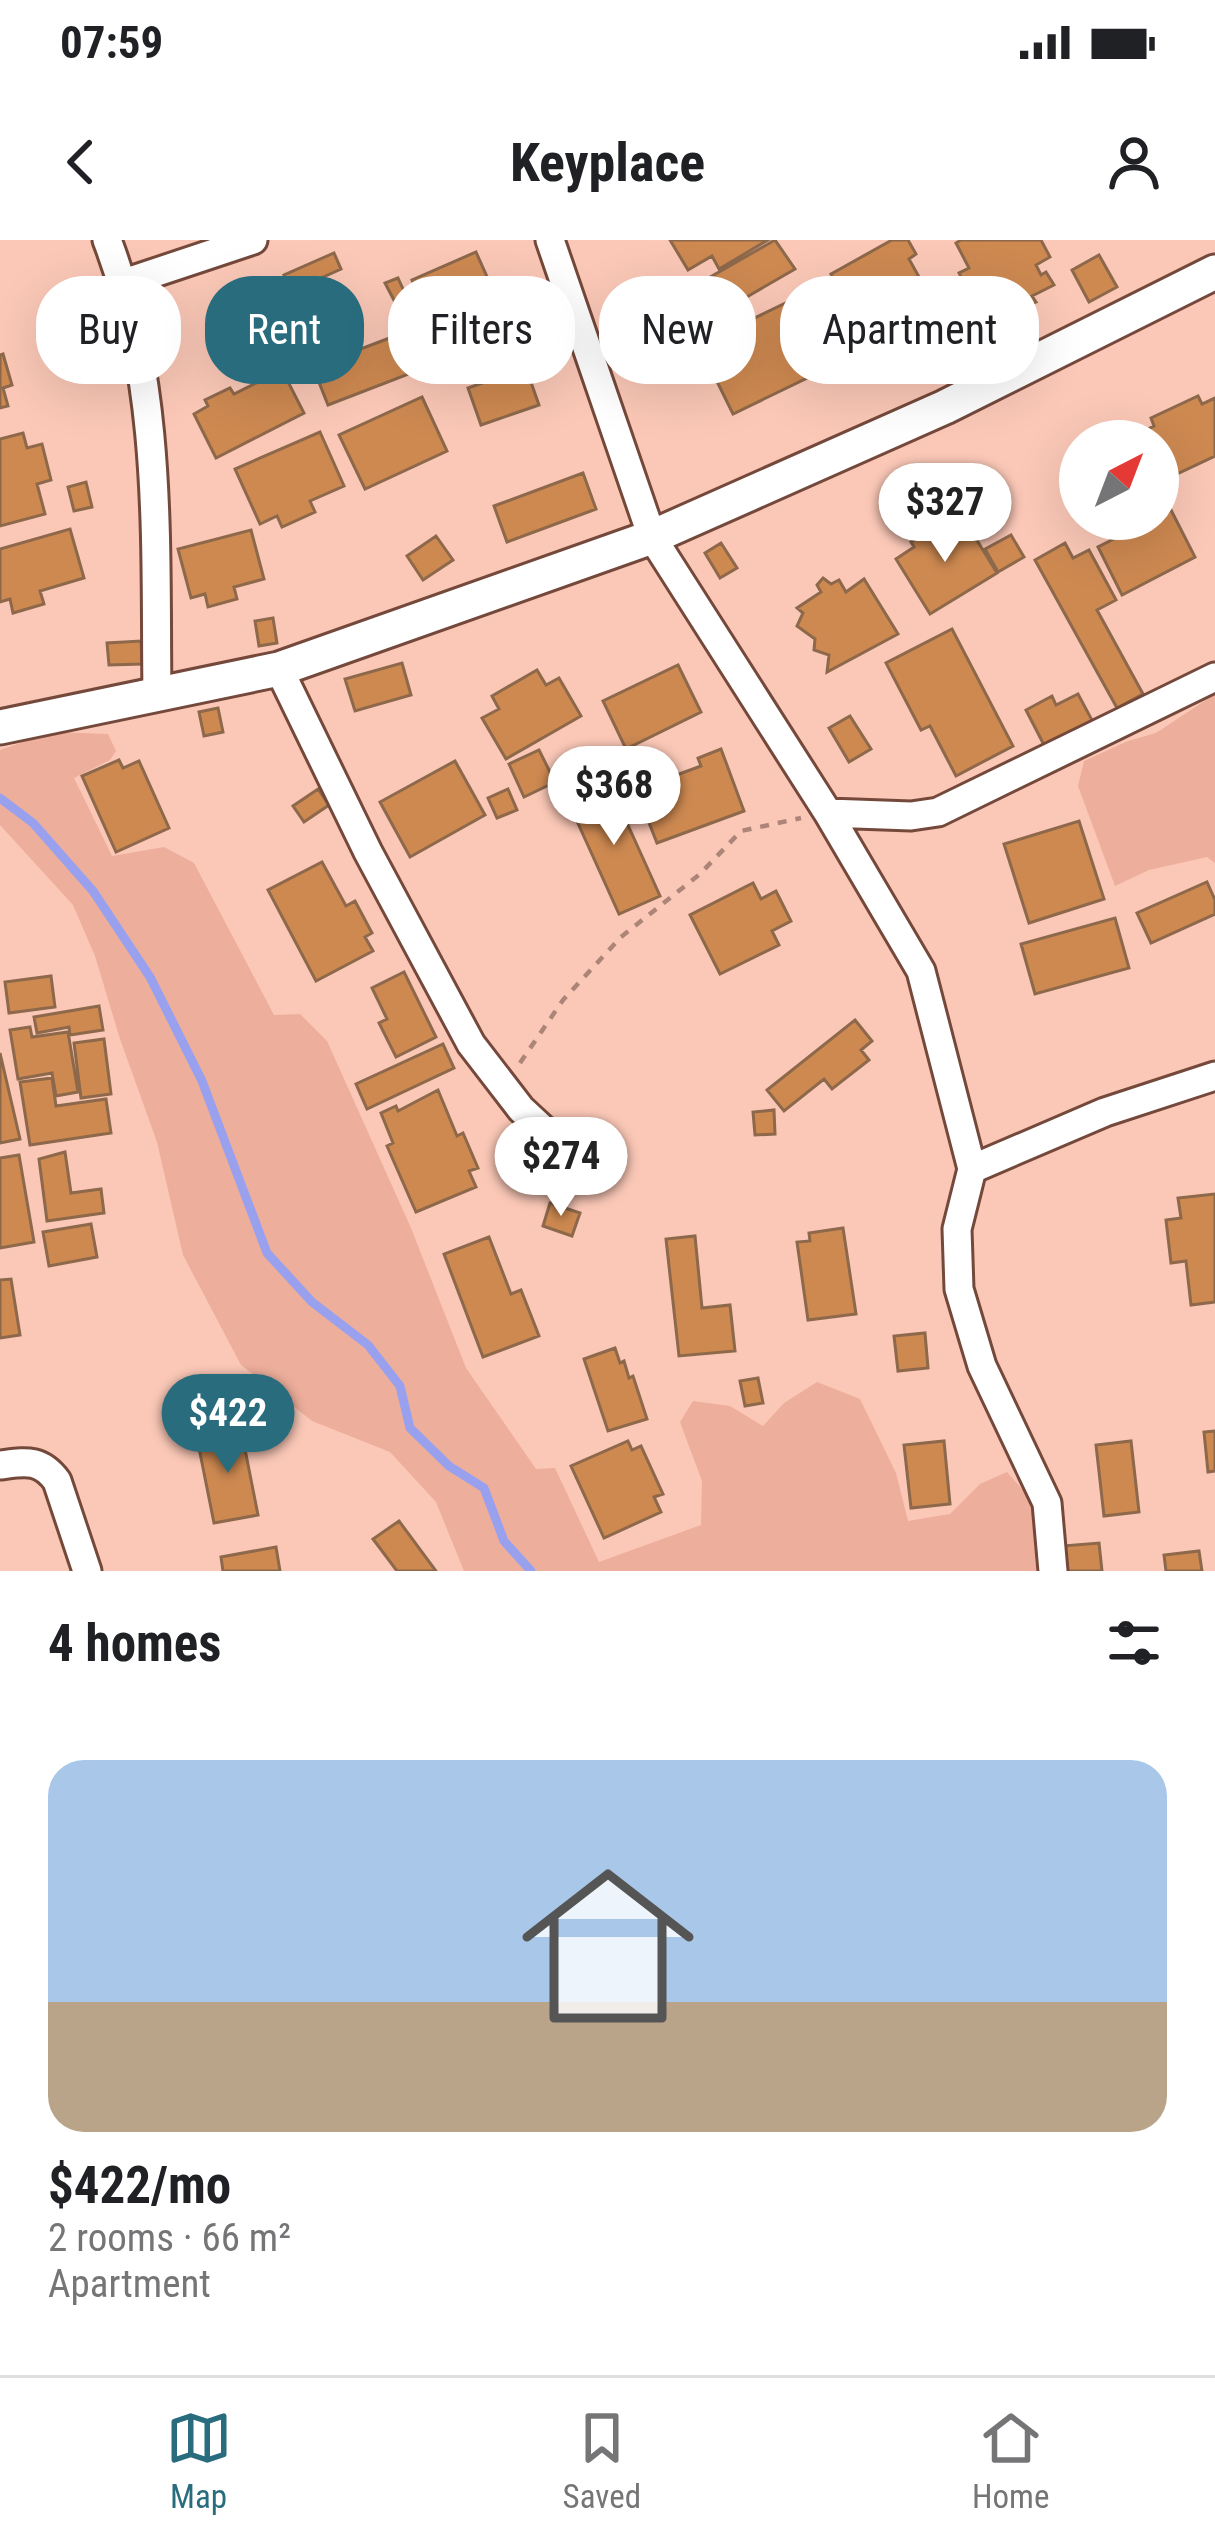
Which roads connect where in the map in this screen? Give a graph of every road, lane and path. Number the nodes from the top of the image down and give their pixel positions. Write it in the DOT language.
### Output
graph roads {
  1 [pos="107,240"];
  2 [pos="254,240"];
  3 [pos="550,240"];
  4 [pos="1215,272"];
  5 [pos="121,276"];
  6 [pos="145,276"];
  7 [pos="147,384"];
  8 [pos="652,537"];
  9 [pos="279,669"];
  10 [pos="1215,677"];
  11 [pos="157,696"];
  12 [pos="0,727"];
  13 [pos="829,813"];
  14 [pos="1215,1076"];
  15 [pos="498,1084"];
  16 [pos="589,1164"];
  17 [pos="972,1169"];
  18 [pos="0,1465"];
  19 [pos="87,1571"];
  20 [pos="1053,1571"];
  1 -- 5 [label="street"];
  2 -- 6 [label="street"];
  3 -- 8 [label="street"];
  4 -- 8 [label="street"];
  7 -- 11 [label="street"];
  8 -- 9 [label="street"];
  8 -- 13 [label="street"];
  9 -- 11 [label="street"];
  9 -- 15 [label="street"];
  10 -- 13 [label="street"];
  11 -- 12 [label="street"];
  13 -- 15 [label="path"];
  13 -- 17 [label="street"];
  14 -- 17 [label="street"];
  15 -- 16 [label="street"];
  17 -- 20 [label="street"];
  18 -- 19 [label="street"];
}
